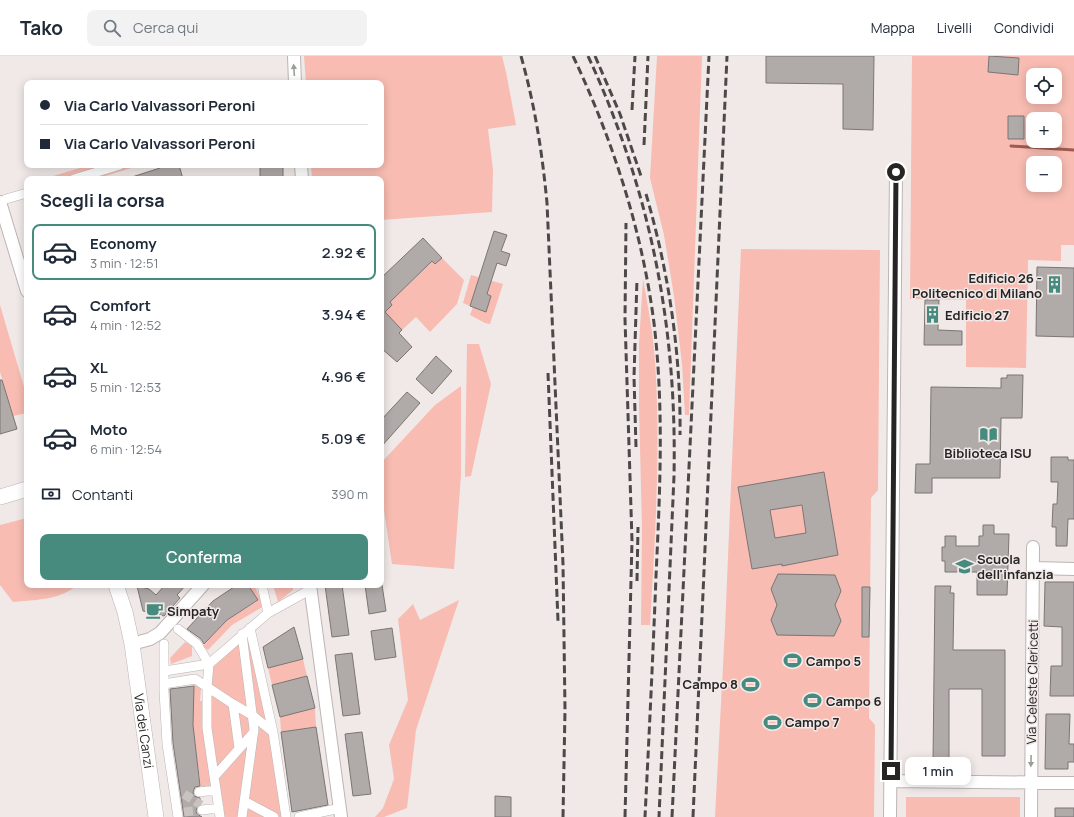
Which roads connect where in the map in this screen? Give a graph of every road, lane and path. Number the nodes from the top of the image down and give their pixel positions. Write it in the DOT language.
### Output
graph roads {
  1 [pos="294,56"];
  2 [pos="295,80"];
  3 [pos="110,168"];
  4 [pos="896,172"];
  5 [pos="84,176"];
  6 [pos="24,194"];
  7 [pos="3,201"];
  8 [pos="24,279"];
  9 [pos="24,490"];
  10 [pos="0,497"];
  11 [pos="1034,547"];
  12 [pos="1033,568"];
  13 [pos="1074,569"];
  14 [pos="117,588"];
  15 [pos="200,588"];
  16 [pos="263,588"];
  17 [pos="308,588"];
  18 [pos="268,613"];
  19 [pos="250,628"];
  20 [pos="178,629"];
  21 [pos="242,634"];
  22 [pos="132,644"];
  23 [pos="164,644"];
  24 [pos="209,664"];
  25 [pos="165,671"];
  26 [pos="164,684"];
  27 [pos="207,687"];
  28 [pos="233,704"];
  29 [pos="252,715"];
  30 [pos="254,732"];
  31 [pos="273,732"];
  32 [pos="239,748"];
  33 [pos="214,776"];
  34 [pos="891,781"];
  35 [pos="1031,783"];
  36 [pos="1074,783"];
  37 [pos="216,790"];
  38 [pos="199,792"];
  39 [pos="244,801"];
  40 [pos="204,808"];
  41 [pos="219,813"];
  42 [pos="259,813"];
  43 [pos="338,813"];
  44 [pos="180,814"];
  45 [pos="156,817"];
  46 [pos="242,817"];
  47 [pos="274,817"];
  48 [pos="286,817"];
  49 [pos="298,817"];
  50 [pos="890,817"];
  51 [pos="1031,817"];
  2 -- 1 [label="street, one-way"];
  3 -- 5 [label="street"];
  4 -- 34 [label="street"];
  6 -- 7 [label="street"];
  7 -- 8 [label="street"];
  9 -- 10 [label="street"];
  11 -- 12 [label="street, Via Celeste Clericetti"];
  12 -- 13 [label="street"];
  12 -- 35 [label="street, Via Celeste Clericetti, one-way"];
  14 -- 22 [label="street, Via dei Canzi"];
  15 -- 22 [label="street"];
  16 -- 18 [label="street"];
  17 -- 18 [label="street"];
  17 -- 43 [label="street"];
  18 -- 19 [label="street"];
  19 -- 21 [label="street"];
  19 -- 31 [label="street"];
  20 -- 24 [label="street"];
  21 -- 24 [label="street"];
  21 -- 29 [label="street"];
  22 -- 45 [label="street, Via dei Canzi"];
  23 -- 25 [label="street"];
  24 -- 25 [label="street"];
  24 -- 27 [label="street"];
  25 -- 26 [label="street"];
  26 -- 27 [label="street"];
  26 -- 44 [label="street"];
  27 -- 28 [label="street"];
  27 -- 33 [label="street"];
  28 -- 29 [label="street"];
  28 -- 32 [label="street"];
  29 -- 30 [label="street"];
  29 -- 31 [label="street"];
  30 -- 32 [label="street"];
  30 -- 39 [label="street"];
  31 -- 48 [label="street"];
  32 -- 33 [label="street"];
  33 -- 37 [label="street"];
  34 -- 35 [label="street"];
  34 -- 50 [label="street"];
  35 -- 36 [label="street"];
  35 -- 51 [label="street, Via Celeste Clericetti"];
  37 -- 38 [label="street"];
  37 -- 41 [label="street"];
  39 -- 42 [label="street"];
  39 -- 46 [label="street"];
  40 -- 41 [label="street"];
  42 -- 47 [label="street"];
  43 -- 49 [label="street"];
}
